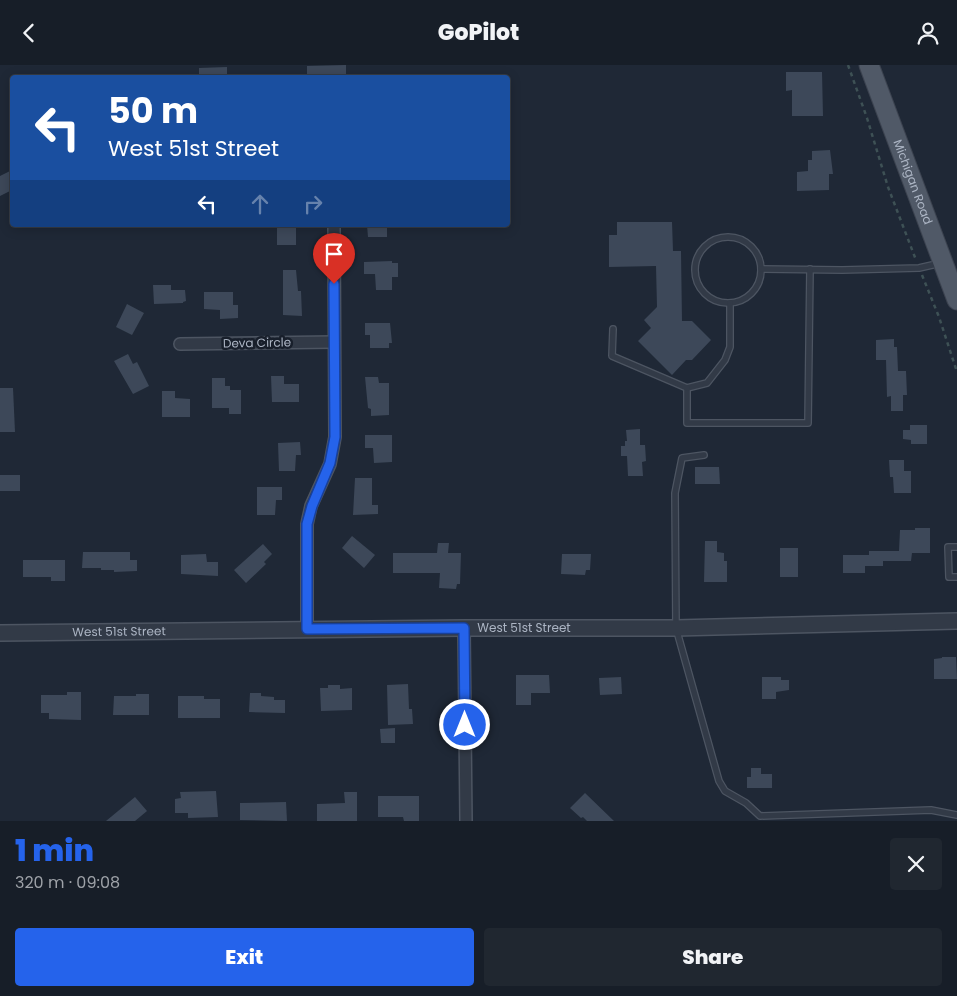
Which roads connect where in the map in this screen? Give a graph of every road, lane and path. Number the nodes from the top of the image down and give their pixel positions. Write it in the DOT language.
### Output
graph roads {
  1 [pos="848,65"];
  2 [pos="869,65"];
  3 [pos="334,227"];
  4 [pos="943,263"];
  5 [pos="919,268"];
  6 [pos="761,269"];
  7 [pos="810,269"];
  8 [pos="957,300"];
  9 [pos="730,303"];
  10 [pos="613,329"];
  11 [pos="334,342"];
  12 [pos="180,344"];
  13 [pos="957,372"];
  14 [pos="687,388"];
  15 [pos="704,455"];
  16 [pos="957,547"];
  17 [pos="957,577"];
  18 [pos="957,621"];
  19 [pos="464,628"];
  20 [pos="676,628"];
  21 [pos="307,629"];
  22 [pos="0,633"];
  23 [pos="859,813"];
  24 [pos="957,815"];
  25 [pos="761,819"];
  26 [pos="466,821"];
  27 [pos="859,821"];
  1 -- 5 [label="path"];
  2 -- 4 [label="main road, Michigan Road"];
  3 -- 11 [label="street"];
  4 -- 5 [label="lane"];
  4 -- 8 [label="main road, Michigan Road"];
  5 -- 7 [label="lane"];
  5 -- 13 [label="path"];
  6 -- 7 [label="lane"];
  6 -- 9 [label="lane"];
  6 -- 9 [label="lane"];
  7 -- 14 [label="lane"];
  9 -- 14 [label="lane"];
  10 -- 14 [label="lane"];
  11 -- 12 [label="street, Deva Circle"];
  11 -- 21 [label="street"];
  15 -- 20 [label="lane"];
  16 -- 17 [label="lane"];
  18 -- 20 [label="street, West 51st Street"];
  19 -- 20 [label="street, West 51st Street"];
  19 -- 21 [label="street, West 51st Street"];
  19 -- 26 [label="street"];
  20 -- 25 [label="lane"];
  21 -- 22 [label="street, West 51st Street"];
  23 -- 24 [label="lane"];
  23 -- 25 [label="lane"];
  23 -- 27 [label="lane"];
}
